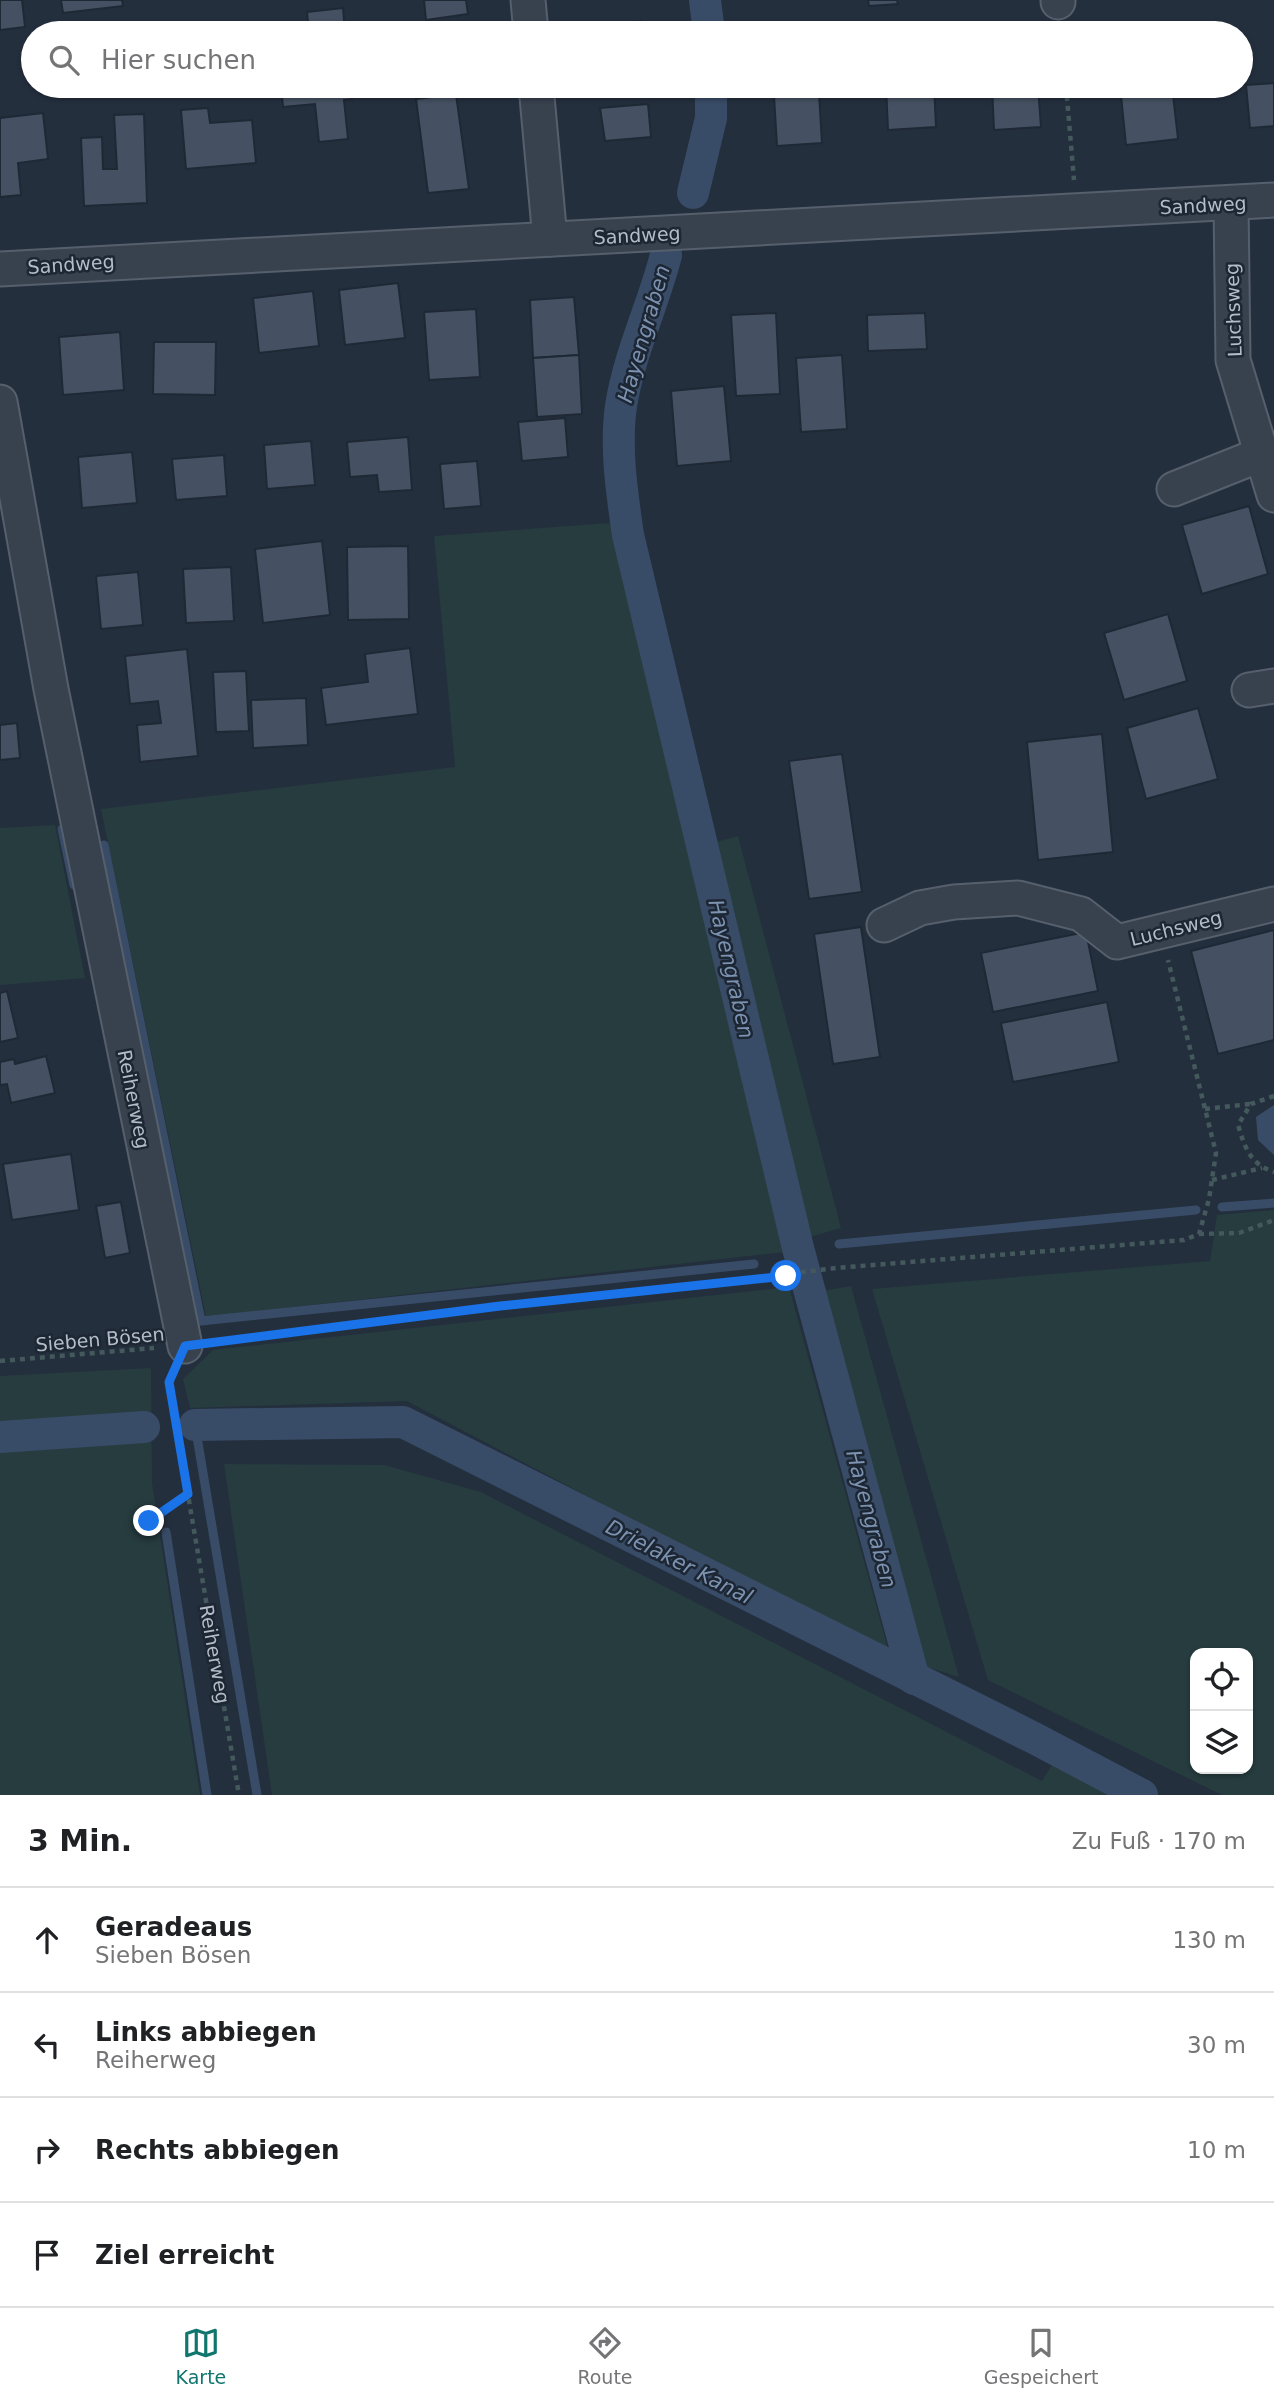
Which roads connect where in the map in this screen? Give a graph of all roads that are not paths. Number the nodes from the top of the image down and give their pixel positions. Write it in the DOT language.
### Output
graph roads {
  1 [pos="528,0"];
  2 [pos="530,21"];
  3 [pos="537,98"];
  4 [pos="1274,200"];
  5 [pos="1231,203"];
  6 [pos="550,239"];
  7 [pos="0,269"];
  8 [pos="0,402"];
  9 [pos="1262,454"];
  10 [pos="1174,489"];
  11 [pos="1274,495"];
  12 [pos="1274,904"];
  13 [pos="884,925"];
  14 [pos="185,1346"];
  1 -- 2 [label="street"];
  3 -- 6 [label="street"];
  4 -- 5 [label="street, Sandweg"];
  5 -- 6 [label="street, Sandweg"];
  5 -- 9 [label="street, Luchsweg"];
  6 -- 7 [label="street, Sandweg"];
  8 -- 14 [label="street, Reiherweg"];
  9 -- 10 [label="street"];
  9 -- 11 [label="street, Luchsweg"];
  12 -- 13 [label="street, Luchsweg"];
}
